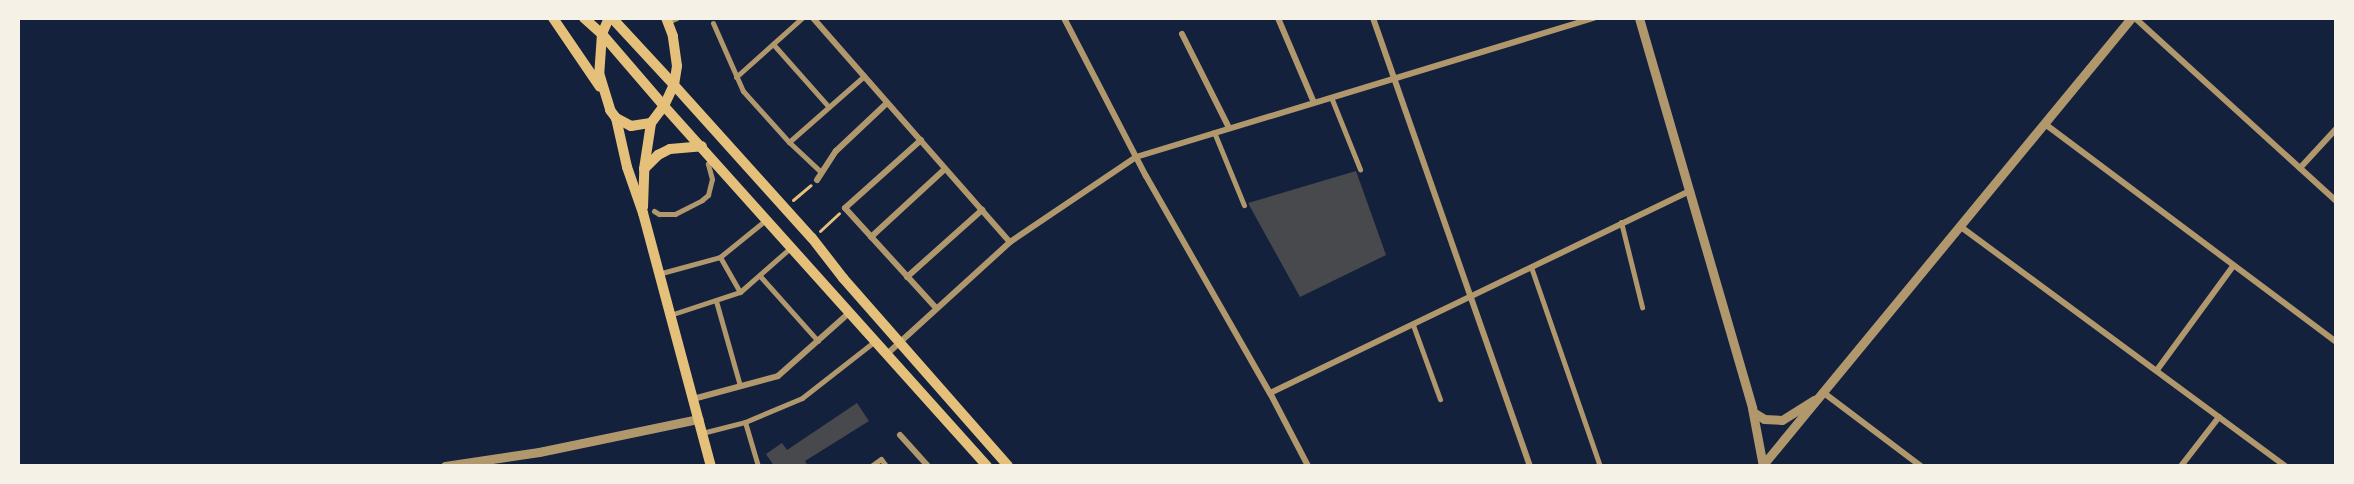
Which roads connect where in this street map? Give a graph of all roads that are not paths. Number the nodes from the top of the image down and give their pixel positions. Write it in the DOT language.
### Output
graph roads {
  1 [pos="553,18"];
  2 [pos="584,18"];
  3 [pos="610,18"];
  4 [pos="802,18"];
  5 [pos="813,18"];
  6 [pos="1064,18"];
  7 [pos="1278,18"];
  8 [pos="1373,18"];
  9 [pos="1594,18"];
  10 [pos="1639,18"];
  11 [pos="2133,18"];
  12 [pos="670,19"];
  13 [pos="713,23"];
  14 [pos="602,34"];
  15 [pos="1182,34"];
  16 [pos="773,44"];
  17 [pos="864,75"];
  18 [pos="736,77"];
  19 [pos="1394,79"];
  20 [pos="674,85"];
  21 [pos="604,94"];
  22 [pos="1331,97"];
  23 [pos="887,103"];
  24 [pos="1314,103"];
  25 [pos="664,106"];
  26 [pos="829,107"];
  27 [pos="616,118"];
  28 [pos="651,123"];
  29 [pos="2045,124"];
  30 [pos="1229,128"];
  31 [pos="2336,129"];
  32 [pos="1214,132"];
  33 [pos="921,140"];
  34 [pos="789,142"];
  35 [pos="702,146"];
  36 [pos="1136,157"];
  37 [pos="713,159"];
  38 [pos="2300,168"];
  39 [pos="644,169"];
  40 [pos="945,169"];
  41 [pos="1360,169"];
  42 [pos="821,172"];
  43 [pos="817,180"];
  44 [pos="1688,192"];
  45 [pos="2336,201"];
  46 [pos="1244,205"];
  47 [pos="982,210"];
  48 [pos="648,212"];
  49 [pos="767,219"];
  50 [pos="1622,222"];
  51 [pos="1961,227"];
  52 [pos="871,237"];
  53 [pos="1010,242"];
  54 [pos="791,246"];
  55 [pos="720,257"];
  56 [pos="2233,266"];
  57 [pos="1531,267"];
  58 [pos="658,274"];
  59 [pos="760,276"];
  60 [pos="907,277"];
  61 [pos="740,292"];
  62 [pos="1471,297"];
  63 [pos="716,302"];
  64 [pos="1642,307"];
  65 [pos="936,308"];
  66 [pos="850,312"];
  67 [pos="670,315"];
  68 [pos="1413,325"];
  69 [pos="818,341"];
  70 [pos="875,341"];
  71 [pos="900,342"];
  72 [pos="2336,342"];
  73 [pos="887,354"];
  74 [pos="2157,370"];
  75 [pos="740,386"];
  76 [pos="1270,393"];
  77 [pos="1824,393"];
  78 [pos="693,399"];
  79 [pos="1440,399"];
  80 [pos="1752,412"];
  81 [pos="2219,417"];
  82 [pos="699,419"];
  83 [pos="745,422"];
  84 [pos="702,433"];
  85 [pos="900,435"];
  86 [pos="445,466"];
  87 [pos="711,466"];
  88 [pos="758,466"];
  89 [pos="871,466"];
  90 [pos="886,466"];
  91 [pos="928,466"];
  92 [pos="987,466"];
  93 [pos="1008,466"];
  94 [pos="1308,466"];
  95 [pos="1530,466"];
  96 [pos="1600,466"];
  97 [pos="1763,466"];
  98 [pos="1921,466"];
  99 [pos="2181,466"];
  100 [pos="2285,466"];
  1 -- 21 [label="main road"];
  2 -- 14 [label="main road"];
  3 -- 14 [label="main road"];
  3 -- 20 [label="main road"];
  4 -- 16 [label="street"];
  5 -- 17 [label="street"];
  6 -- 36 [label="street"];
  7 -- 24 [label="street"];
  8 -- 19 [label="street"];
  9 -- 19 [label="street"];
  10 -- 44 [label="street"];
  11 -- 29 [label="street"];
  11 -- 38 [label="street"];
  12 -- 20 [label="main road"];
  13 -- 18 [label="street"];
  14 -- 21 [label="main road"];
  14 -- 25 [label="main road"];
  15 -- 30 [label="street"];
  16 -- 18 [label="street"];
  16 -- 26 [label="street"];
  17 -- 23 [label="street"];
  17 -- 26 [label="street"];
  18 -- 34 [label="street"];
  19 -- 22 [label="street"];
  19 -- 62 [label="street"];
  20 -- 25 [label="main road"];
  20 -- 71 [label="main road"];
  21 -- 27 [label="main road"];
  22 -- 24 [label="street"];
  22 -- 41 [label="street"];
  23 -- 33 [label="street"];
  23 -- 42 [label="street"];
  24 -- 30 [label="street"];
  25 -- 28 [label="main road"];
  25 -- 35 [label="main road"];
  26 -- 34 [label="street"];
  27 -- 28 [label="main road"];
  27 -- 48 [label="main road"];
  28 -- 39 [label="main road"];
  29 -- 51 [label="street"];
  29 -- 56 [label="street"];
  30 -- 32 [label="street"];
  31 -- 38 [label="street"];
  32 -- 36 [label="street"];
  32 -- 46 [label="street"];
  33 -- 40 [label="street"];
  33 -- 52 [label="street"];
  34 -- 42 [label="street"];
  35 -- 37 [label="main road"];
  35 -- 39 [label="main road"];
  36 -- 53 [label="street"];
  36 -- 76 [label="street"];
  37 -- 48 [label="street"];
  37 -- 49 [label="main road"];
  38 -- 45 [label="street"];
  39 -- 48 [label="main road"];
  40 -- 47 [label="street"];
  40 -- 52 [label="street"];
  42 -- 43 [label="street"];
  44 -- 50 [label="street"];
  44 -- 80 [label="street"];
  47 -- 53 [label="street"];
  47 -- 60 [label="street"];
  48 -- 58 [label="main road"];
  49 -- 54 [label="main road"];
  49 -- 55 [label="street"];
  50 -- 57 [label="street"];
  50 -- 64 [label="street"];
  51 -- 74 [label="street"];
  51 -- 77 [label="street"];
  52 -- 60 [label="street"];
  53 -- 65 [label="street"];
  54 -- 59 [label="street"];
  54 -- 66 [label="main road"];
  55 -- 58 [label="street"];
  55 -- 61 [label="street"];
  56 -- 72 [label="street"];
  56 -- 74 [label="street"];
  57 -- 62 [label="street"];
  57 -- 96 [label="street"];
  58 -- 67 [label="main road"];
  59 -- 61 [label="street"];
  59 -- 69 [label="street"];
  60 -- 65 [label="street"];
  61 -- 63 [label="street"];
  62 -- 68 [label="street"];
  62 -- 95 [label="street"];
  63 -- 67 [label="street"];
  63 -- 75 [label="street"];
  65 -- 71 [label="street"];
  66 -- 69 [label="street"];
  66 -- 70 [label="main road"];
  67 -- 78 [label="main road"];
  68 -- 76 [label="street"];
  68 -- 79 [label="street"];
  69 -- 75 [label="street"];
  70 -- 73 [label="main road"];
  70 -- 83 [label="street"];
  71 -- 73 [label="street"];
  71 -- 93 [label="main road"];
  73 -- 92 [label="main road"];
  74 -- 81 [label="street"];
  75 -- 78 [label="street"];
  76 -- 94 [label="street"];
  77 -- 80 [label="street"];
  77 -- 97 [label="street"];
  77 -- 98 [label="street"];
  78 -- 82 [label="main road"];
  80 -- 97 [label="street"];
  81 -- 99 [label="street"];
  81 -- 100 [label="street"];
  82 -- 84 [label="main road"];
  82 -- 86 [label="street"];
  83 -- 84 [label="street"];
  83 -- 88 [label="street"];
  84 -- 87 [label="main road"];
  85 -- 91 [label="street"];
  89 -- 90 [label="street"];
}
